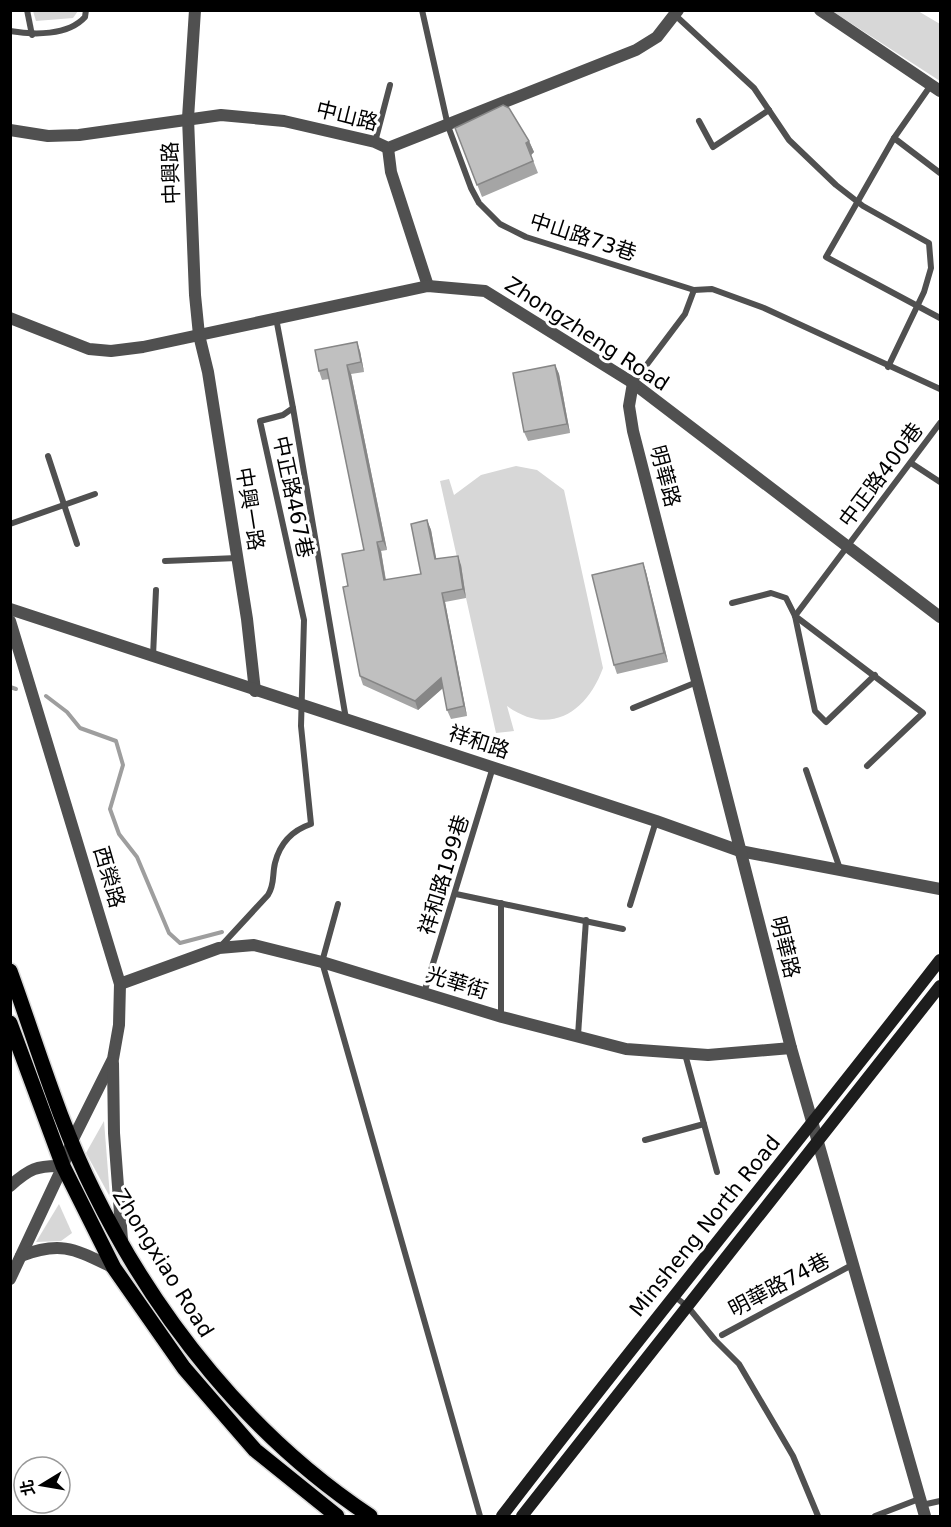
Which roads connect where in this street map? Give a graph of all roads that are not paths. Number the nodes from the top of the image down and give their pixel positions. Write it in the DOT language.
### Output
graph roads {
  1 [pos="27,10"];
  2 [pos="86,10"];
  3 [pos="195,10"];
  4 [pos="422,10"];
  5 [pos="819,10"];
  6 [pos="676,13"];
  7 [pos="10,31"];
  8 [pos="32,35"];
  9 [pos="390,85"];
  10 [pos="936,88"];
  11 [pos="769,110"];
  12 [pos="188,118"];
  13 [pos="699,121"];
  14 [pos="448,126"];
  15 [pos="10,130"];
  16 [pos="894,138"];
  17 [pos="375,141"];
  18 [pos="388,148"];
  19 [pos="940,173"];
  20 [pos="858,202"];
  21 [pos="428,286"];
  22 [pos="694,290"];
  23 [pos="919,304"];
  24 [pos="10,318"];
  25 [pos="276,318"];
  26 [pos="940,318"];
  27 [pos="199,335"];
  28 [pos="888,367"];
  29 [pos="633,383"];
  30 [pos="940,389"];
  31 [pos="292,408"];
  32 [pos="940,423"];
  33 [pos="48,456"];
  34 [pos="911,463"];
  35 [pos="940,482"];
  36 [pos="95,494"];
  37 [pos="64,506"];
  38 [pos="10,524"];
  39 [pos="77,544"];
  40 [pos="848,546"];
  41 [pos="238,558"];
  42 [pos="165,561"];
  43 [pos="156,590"];
  44 [pos="732,603"];
  45 [pos="10,609"];
  46 [pos="795,616"];
  47 [pos="940,617"];
  48 [pos="10,621"];
  49 [pos="153,657"];
  50 [pos="875,675"];
  51 [pos="698,682"];
  52 [pos="255,691"];
  53 [pos="301,705"];
  54 [pos="633,708"];
  55 [pos="346,720"];
  56 [pos="493,766"];
  57 [pos="867,766"];
  58 [pos="806,770"];
  59 [pos="656,821"];
  60 [pos="740,851"];
  61 [pos="840,870"];
  62 [pos="940,889"];
  63 [pos="456,894"];
  64 [pos="501,903"];
  65 [pos="338,904"];
  66 [pos="630,905"];
  67 [pos="586,920"];
  68 [pos="623,929"];
  69 [pos="219,948"];
  70 [pos="940,960"];
  71 [pos="322,962"];
  72 [pos="10,971"];
  73 [pos="120,984"];
  74 [pos="940,986"];
  75 [pos="424,993"];
  76 [pos="501,1017"];
  77 [pos="10,1023"];
  78 [pos="578,1035"];
  79 [pos="791,1048"];
  80 [pos="685,1054"];
  81 [pos="113,1059"];
  82 [pos="704,1124"];
  83 [pos="812,1125"];
  84 [pos="645,1140"];
  85 [pos="72,1142"];
  86 [pos="817,1144"];
  87 [pos="63,1166"];
  88 [pos="717,1172"];
  89 [pos="10,1186"];
  90 [pos="122,1241"];
  91 [pos="21,1256"];
  92 [pos="852,1264"];
  93 [pos="114,1268"];
  94 [pos="10,1279"];
  95 [pos="675,1296"];
  96 [pos="688,1307"];
  97 [pos="722,1335"];
  98 [pos="940,1501"];
  99 [pos="922,1507"];
  100 [pos="337,1516"];
  101 [pos="370,1516"];
  102 [pos="480,1516"];
  103 [pos="502,1516"];
  104 [pos="522,1516"];
  105 [pos="818,1516"];
  106 [pos="876,1516"];
  1 -- 8 [label="lane"];
  2 -- 8 [label="lane"];
  3 -- 12 [label="street, 中興路"];
  4 -- 14 [label="lane, 中山路73巷"];
  5 -- 10 [label="street"];
  6 -- 11 [label="lane"];
  6 -- 14 [label="street, 中山路"];
  7 -- 8 [label="lane"];
  9 -- 17 [label="lane"];
  10 -- 16 [label="lane"];
  11 -- 13 [label="lane"];
  11 -- 20 [label="lane"];
  12 -- 15 [label="street, 中山路"];
  12 -- 17 [label="street, 中山路"];
  12 -- 27 [label="street, 中興路"];
  14 -- 18 [label="street, 中山路"];
  14 -- 22 [label="lane, 中山路73巷"];
  16 -- 19 [label="lane"];
  16 -- 20 [label="lane"];
  17 -- 18 [label="street, 中山路"];
  18 -- 21 [label="street"];
  20 -- 23 [label="lane"];
  20 -- 23 [label="lane"];
  21 -- 25 [label="street, Zhongzheng Road"];
  21 -- 29 [label="street, Zhongzheng Road"];
  22 -- 28 [label="lane, 中山路73巷"];
  22 -- 29 [label="lane"];
  23 -- 26 [label="lane"];
  23 -- 28 [label="lane"];
  24 -- 27 [label="street, Zhongzheng Road"];
  25 -- 27 [label="street, Zhongzheng Road"];
  25 -- 31 [label="lane, 中正路467巷"];
  27 -- 41 [label="street, 中興一路"];
  28 -- 30 [label="lane, 中山路73巷"];
  29 -- 40 [label="street, Zhongzheng Road"];
  29 -- 51 [label="street, 明華路"];
  31 -- 53 [label="lane, 中正路467巷"];
  31 -- 55 [label="lane"];
  32 -- 34 [label="lane, 中正路400巷"];
  33 -- 37 [label="lane"];
  34 -- 35 [label="lane"];
  34 -- 40 [label="lane, 中正路400巷"];
  36 -- 37 [label="lane"];
  37 -- 38 [label="lane"];
  37 -- 39 [label="lane"];
  40 -- 46 [label="lane, 中正路400巷"];
  40 -- 47 [label="street, Zhongzheng Road"];
  41 -- 42 [label="lane"];
  41 -- 52 [label="street, 中興一路"];
  43 -- 49 [label="lane"];
  44 -- 46 [label="lane"];
  45 -- 49 [label="street, 祥和路"];
  46 -- 50 [label="lane"];
  46 -- 50 [label="lane"];
  48 -- 73 [label="street, 西榮路"];
  49 -- 52 [label="street, 祥和路"];
  50 -- 57 [label="lane"];
  51 -- 54 [label="lane"];
  51 -- 60 [label="street, 明華路"];
  52 -- 53 [label="street, 祥和路"];
  53 -- 55 [label="street, 祥和路"];
  53 -- 69 [label="lane"];
  55 -- 56 [label="street, 祥和路"];
  56 -- 59 [label="street, 祥和路"];
  56 -- 63 [label="lane, 祥和路199巷"];
  58 -- 61 [label="lane"];
  59 -- 60 [label="street, 祥和路"];
  59 -- 66 [label="lane"];
  60 -- 61 [label="street, 祥和路"];
  60 -- 79 [label="street, 明華路"];
  61 -- 62 [label="street, 祥和路"];
  63 -- 64 [label="lane"];
  63 -- 75 [label="lane, 祥和路199巷"];
  64 -- 67 [label="lane"];
  64 -- 76 [label="lane"];
  65 -- 71 [label="lane"];
  67 -- 68 [label="lane"];
  67 -- 78 [label="lane"];
  69 -- 71 [label="street, 光華街"];
  69 -- 73 [label="street, 光華街"];
  70 -- 83 [label="main road, Minsheng North Road"];
  71 -- 75 [label="street, 光華街"];
  71 -- 102 [label="lane"];
  72 -- 85 [label="main road, Zhongxiao Road"];
  73 -- 81 [label="street, 西榮路"];
  74 -- 86 [label="main road, Minsheng North Road"];
  75 -- 76 [label="street, 光華街"];
  76 -- 78 [label="street, 光華街"];
  77 -- 87 [label="main road, Zhongxiao Road"];
  78 -- 80 [label="street, 光華街"];
  79 -- 80 [label="street, 光華街"];
  79 -- 83 [label="street, 明華路"];
  80 -- 82 [label="lane"];
  81 -- 85 [label="street, 西榮路"];
  81 -- 90 [label="street"];
  82 -- 84 [label="lane"];
  82 -- 88 [label="lane"];
  83 -- 86 [label="street, 明華路"];
  83 -- 95 [label="main road, Minsheng North Road"];
  85 -- 87 [label="street, 西榮路"];
  85 -- 90 [label="main road, Zhongxiao Road"];
  86 -- 92 [label="street, 明華路"];
  86 -- 96 [label="main road, Minsheng North Road"];
  87 -- 89 [label="street"];
  87 -- 91 [label="street, 西榮路"];
  87 -- 93 [label="main road, Zhongxiao Road"];
  90 -- 101 [label="main road, Zhongxiao Road"];
  91 -- 93 [label="street"];
  91 -- 94 [label="street, 西榮路"];
  92 -- 97 [label="lane, 明華路74巷"];
  92 -- 99 [label="street, 明華路"];
  93 -- 100 [label="main road, Zhongxiao Road"];
  95 -- 96 [label="lane"];
  95 -- 103 [label="main road, Minsheng North Road"];
  96 -- 104 [label="main road, Minsheng North Road"];
  96 -- 105 [label="lane"];
  98 -- 99 [label="lane"];
  99 -- 106 [label="lane"];
}
